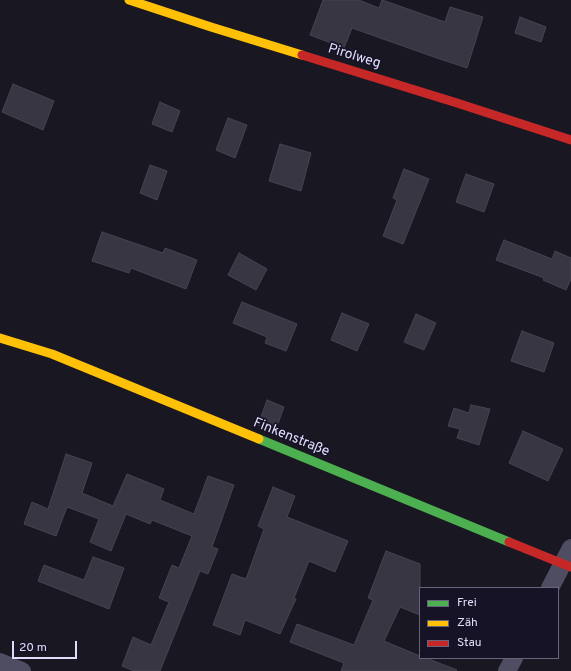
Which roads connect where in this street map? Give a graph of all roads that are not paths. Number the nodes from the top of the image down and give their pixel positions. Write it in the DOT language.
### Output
graph roads {
  1 [pos="129,0"];
  2 [pos="571,140"];
  3 [pos="0,338"];
  4 [pos="571,548"];
  5 [pos="567,566"];
  6 [pos="551,587"];
  7 [pos="513,659"];
  8 [pos="0,662"];
  9 [pos="22,671"];
  10 [pos="507,671"];
  1 -- 2 [label="street, Pirolweg"];
  3 -- 5 [label="street, Finkenstraße"];
  4 -- 5 [label="street"];
  5 -- 6 [label="street"];
  7 -- 10 [label="street"];
  8 -- 9 [label="street"];
}
